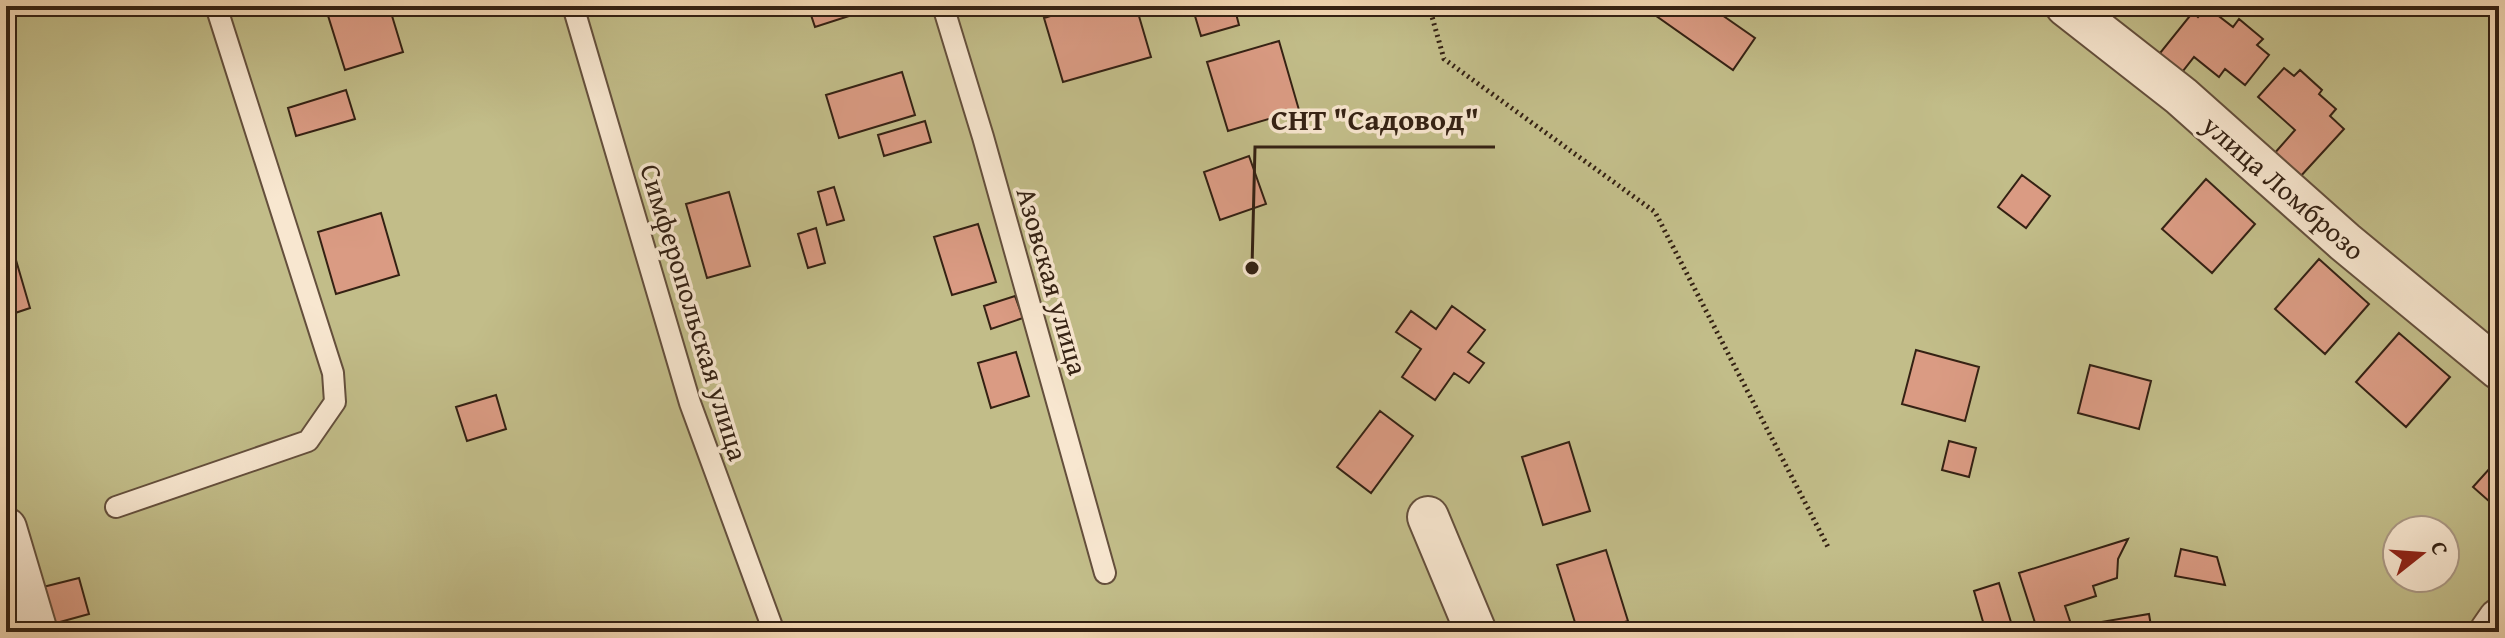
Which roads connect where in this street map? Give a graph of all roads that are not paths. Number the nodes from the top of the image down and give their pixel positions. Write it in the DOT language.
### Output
graph roads {
  1 [pos="216,6"];
  2 [pos="573,6"];
  3 [pos="943,6"];
  4 [pos="2066,6"];
  5 [pos="2499,369"];
  6 [pos="116,507"];
  7 [pos="1428,517"];
  8 [pos="6,528"];
  9 [pos="1105,573"];
  10 [pos="2499,619"];
  11 [pos="37,632"];
  12 [pos="774,632"];
  13 [pos="1476,632"];
  14 [pos="2490,632"];
  1 -- 6 [label="lane"];
  2 -- 12 [label="lane, Симферопольская улица"];
  3 -- 9 [label="lane, Азовская улица"];
  4 -- 5 [label="street, улица Ломброзо"];
  7 -- 13 [label="street"];
  8 -- 11 [label="street"];
  10 -- 14 [label="street"];
}
